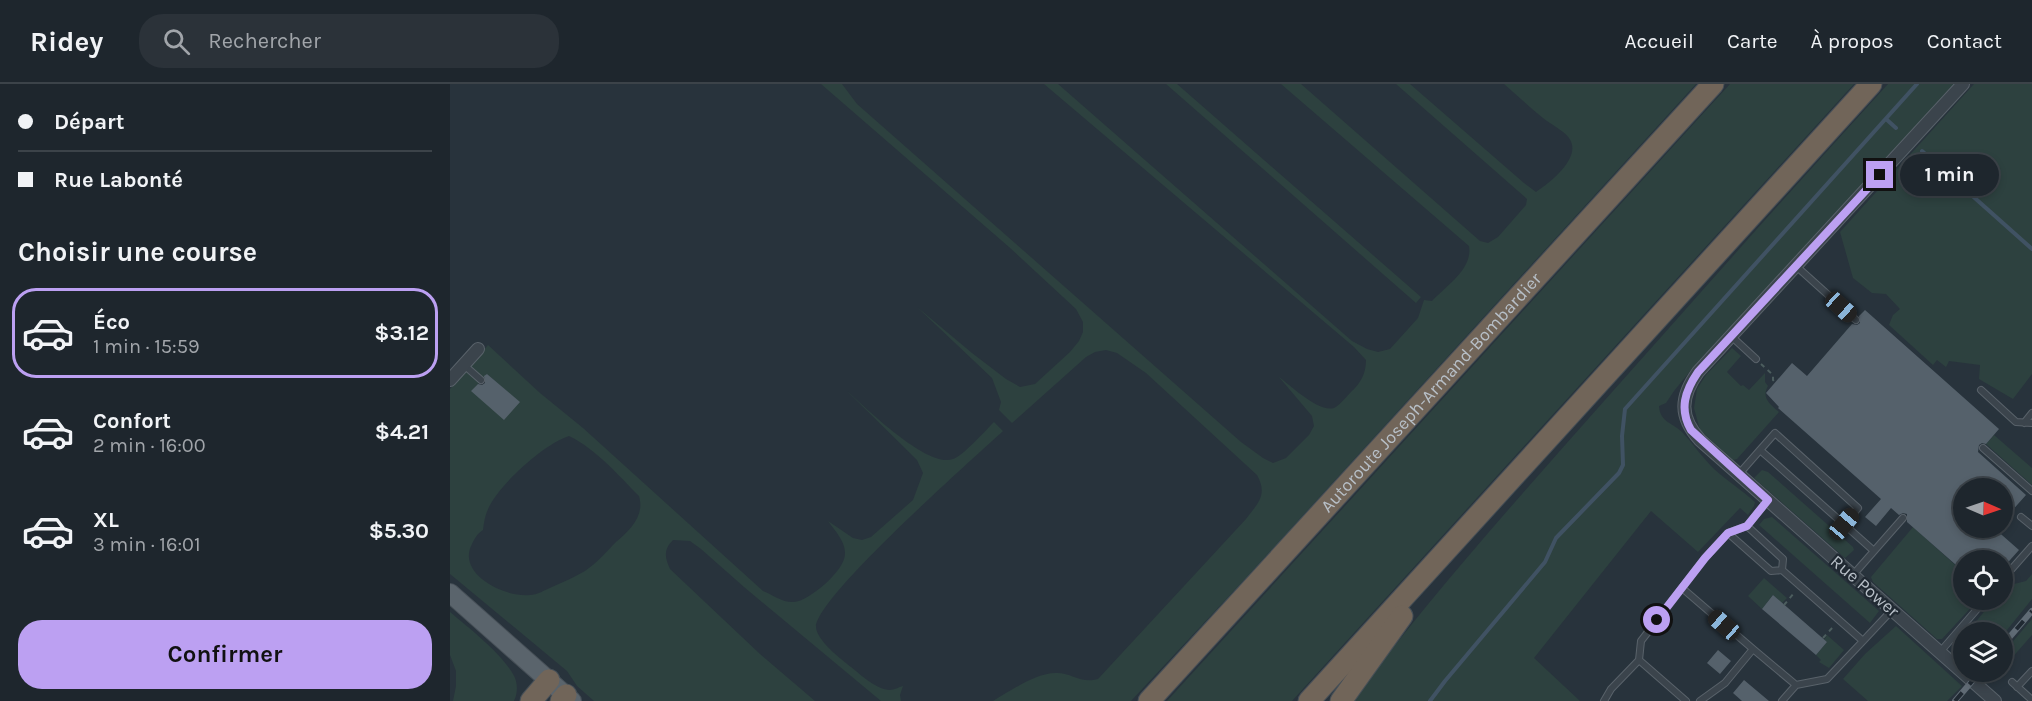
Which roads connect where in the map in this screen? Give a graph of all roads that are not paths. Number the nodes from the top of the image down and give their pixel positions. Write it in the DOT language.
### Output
graph roads {
  1 [pos="1713,84"];
  2 [pos="1871,84"];
  3 [pos="1963,84"];
  4 [pos="1796,266"];
  5 [pos="1856,320"];
  6 [pos="1731,336"];
  7 [pos="478,349"];
  8 [pos="1756,359"];
  9 [pos="464,365"];
  10 [pos="450,380"];
  11 [pos="481,380"];
  12 [pos="1981,390"];
  13 [pos="2032,413"];
  14 [pos="2024,423"];
  15 [pos="2032,423"];
  16 [pos="1983,448"];
  17 [pos="1760,450"];
  18 [pos="1739,474"];
  19 [pos="2032,491"];
  20 [pos="1768,500"];
  21 [pos="2022,517"];
  22 [pos="1903,518"];
  23 [pos="1844,524"];
  24 [pos="1747,526"];
  25 [pos="2032,526"];
  26 [pos="1728,533"];
  27 [pos="2032,546"];
  28 [pos="1874,551"];
  29 [pos="1443,555"];
  30 [pos="2013,568"];
  31 [pos="1782,570"];
  32 [pos="1853,575"];
  33 [pos="1682,588"];
  34 [pos="450,593"];
  35 [pos="1892,609"];
  36 [pos="1976,610"];
  37 [pos="1863,641"];
  38 [pos="1753,649"];
  39 [pos="1940,652"];
  40 [pos="1639,660"];
  41 [pos="2032,671"];
  42 [pos="549,680"];
  43 [pos="1796,686"];
  44 [pos="566,699"];
  45 [pos="2032,700"];
  46 [pos="531,701"];
  47 [pos="1149,701"];
  48 [pos="1309,701"];
  49 [pos="1341,701"];
  50 [pos="1604,701"];
  51 [pos="1686,701"];
  52 [pos="1700,701"];
  53 [pos="1782,701"];
  54 [pos="1995,701"];
  1 -- 47 [label="highway, Autoroute Joseph-Armand-Bombardier"];
  2 -- 29 [label="highway"];
  3 -- 4 [label="street"];
  4 -- 5 [label="lane"];
  4 -- 6 [label="street"];
  6 -- 8 [label="lane"];
  6 -- 18 [label="street, Rue Power"];
  7 -- 9 [label="street"];
  9 -- 10 [label="street"];
  9 -- 11 [label="lane"];
  12 -- 14 [label="lane"];
  13 -- 14 [label="lane"];
  14 -- 15 [label="lane"];
  16 -- 19 [label="lane"];
  17 -- 18 [label="lane"];
  17 -- 23 [label="lane"];
  17 -- 23 [label="lane"];
  18 -- 20 [label="street, Rue Power"];
  20 -- 24 [label="lane"];
  20 -- 32 [label="street, Rue Power"];
  21 -- 25 [label="lane"];
  22 -- 28 [label="lane"];
  23 -- 28 [label="lane"];
  24 -- 26 [label="lane"];
  24 -- 31 [label="lane"];
  26 -- 31 [label="lane"];
  26 -- 33 [label="lane"];
  27 -- 30 [label="lane"];
  28 -- 32 [label="lane"];
  29 -- 48 [label="highway"];
  29 -- 49 [label="highway"];
  31 -- 37 [label="lane"];
  32 -- 35 [label="street, Rue Power"];
  33 -- 38 [label="lane"];
  33 -- 40 [label="lane"];
  34 -- 42 [label="main road"];
  35 -- 37 [label="lane"];
  35 -- 39 [label="street, Rue Power"];
  36 -- 39 [label="lane"];
  37 -- 43 [label="lane"];
  38 -- 43 [label="lane"];
  38 -- 52 [label="lane"];
  39 -- 54 [label="street, Rue Power"];
  40 -- 50 [label="lane"];
  40 -- 51 [label="lane"];
  41 -- 45 [label="lane"];
  42 -- 44 [label="main road"];
  42 -- 46 [label="highway"];
  43 -- 53 [label="lane"];
}
